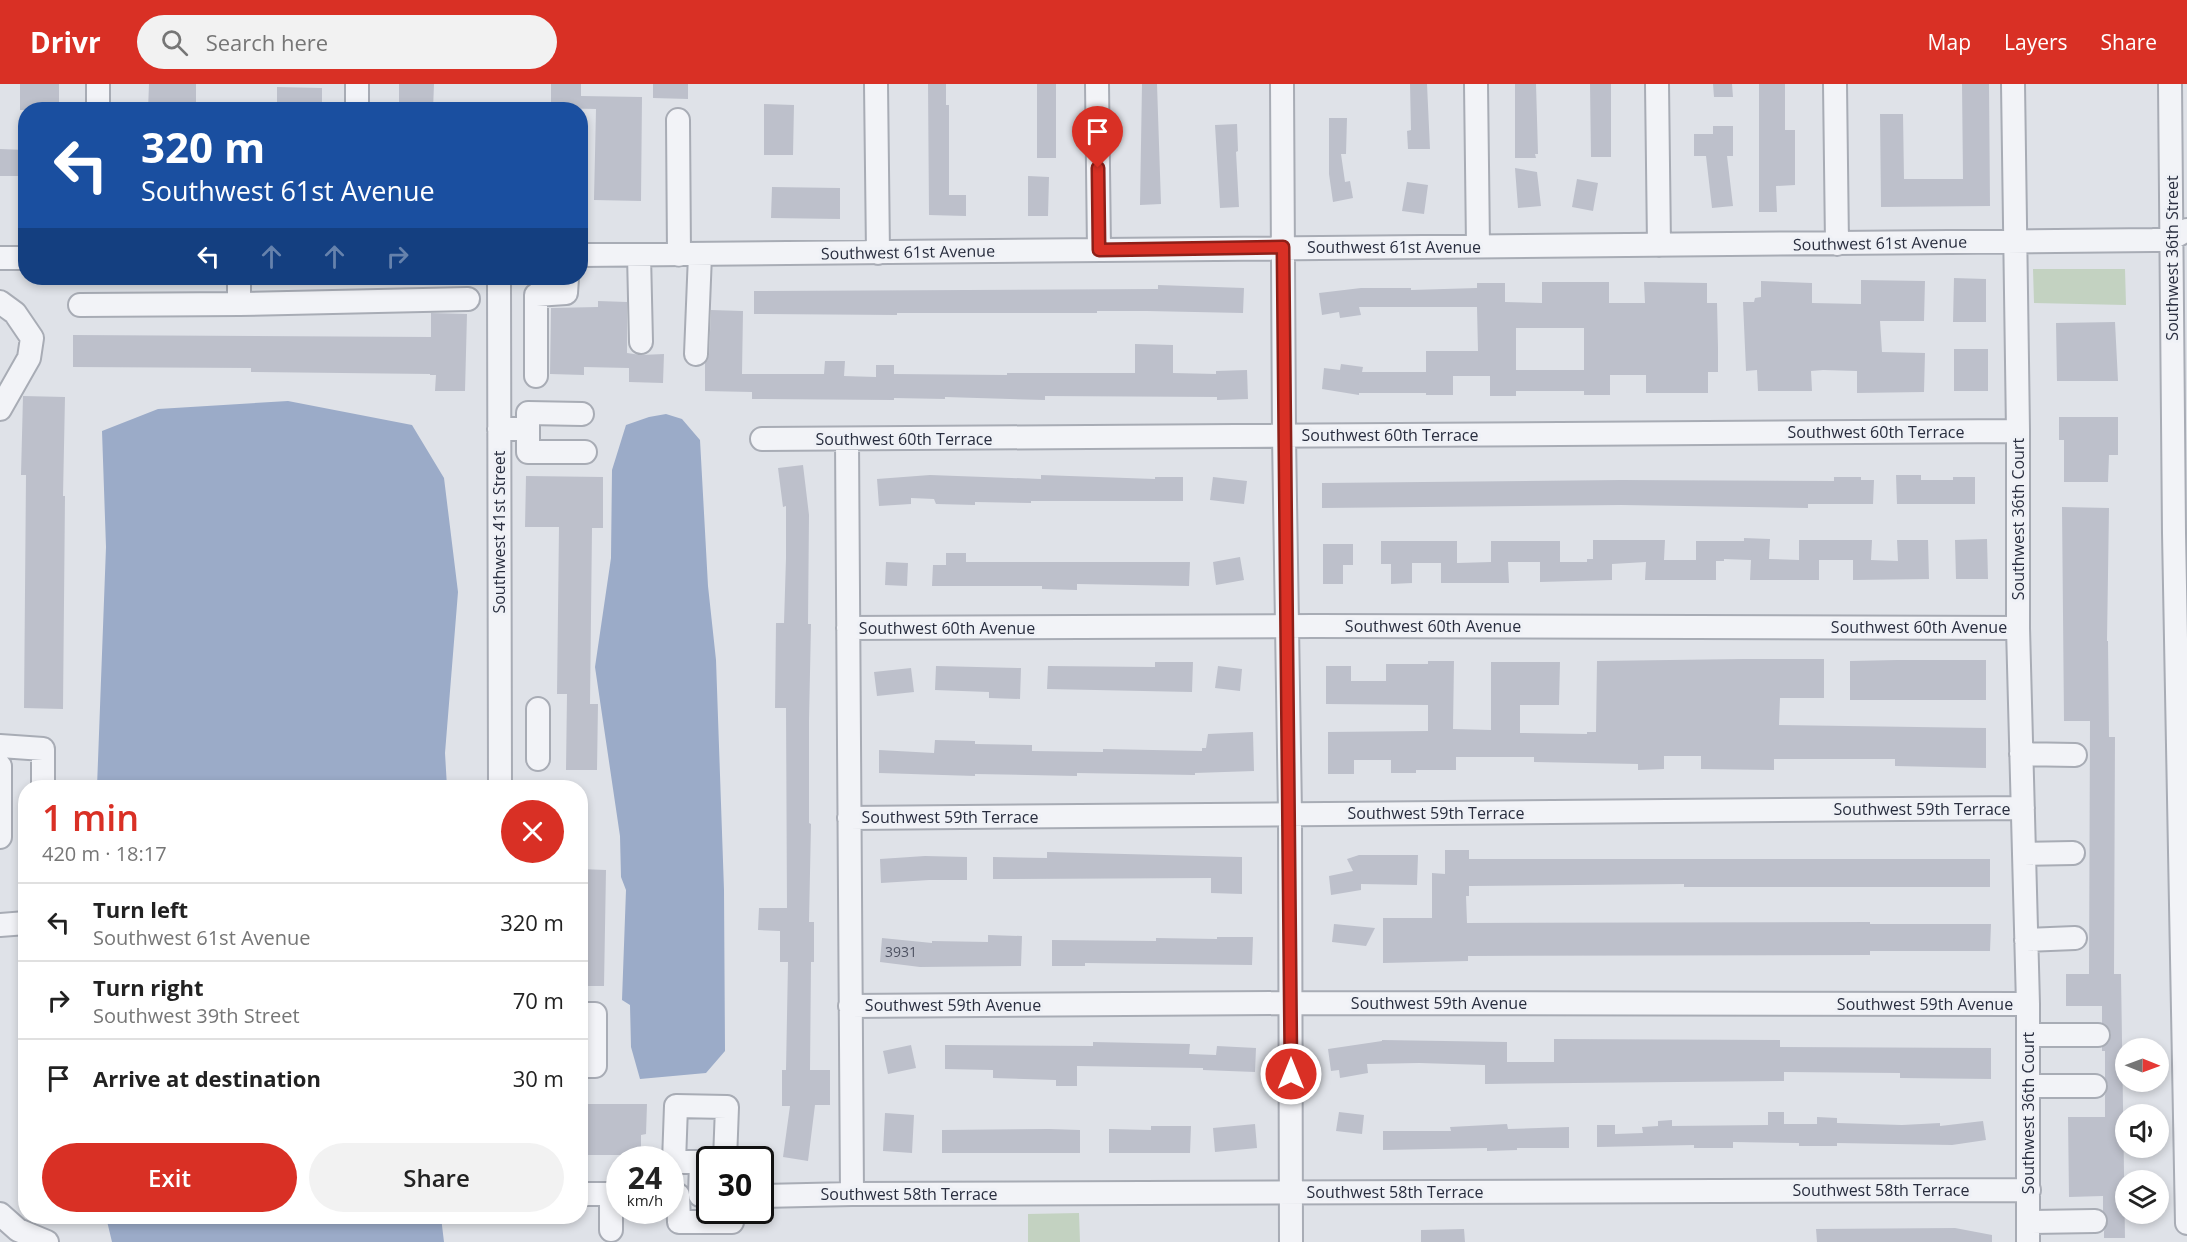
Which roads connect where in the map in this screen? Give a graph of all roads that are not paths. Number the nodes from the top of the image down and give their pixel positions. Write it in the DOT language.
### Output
graph roads {
  1 [pos="98,84"];
  2 [pos="357,84"];
  3 [pos="876,84"];
  4 [pos="1097,84"];
  5 [pos="1282,84"];
  6 [pos="1476,84"];
  7 [pos="1657,84"];
  8 [pos="1835,84"];
  9 [pos="2013,84"];
  10 [pos="2170,84"];
  11 [pos="98,102"];
  12 [pos="357,102"];
  13 [pos="678,120"];
  14 [pos="2179,185"];
  15 [pos="2179,235"];
  16 [pos="2015,242"];
  17 [pos="1836,244"];
  18 [pos="1659,245"];
  19 [pos="1478,246"];
  20 [pos="1283,247"];
  21 [pos="1099,250"];
  22 [pos="878,253"];
  23 [pos="588,255"];
  24 [pos="639,255"];
  25 [pos="690,255"];
  26 [pos="0,258"];
  27 [pos="18,258"];
  28 [pos="239,285"];
  29 [pos="499,285"];
  30 [pos="567,285"];
  31 [pos="468,299"];
  32 [pos="0,302"];
  33 [pos="239,304"];
  34 [pos="80,305"];
  35 [pos="641,342"];
  36 [pos="696,354"];
  37 [pos="10,371"];
  38 [pos="536,375"];
  39 [pos="0,409"];
  40 [pos="582,414"];
  41 [pos="499,429"];
  42 [pos="528,429"];
  43 [pos="2019,431"];
  44 [pos="1284,436"];
  45 [pos="762,440"];
  46 [pos="847,440"];
  47 [pos="585,452"];
  48 [pos="2181,534"];
  49 [pos="1287,626"];
  50 [pos="848,628"];
  51 [pos="2018,628"];
  52 [pos="537,709"];
  53 [pos="537,731"];
  54 [pos="500,733"];
  55 [pos="0,746"];
  56 [pos="2021,754"];
  57 [pos="2075,754"];
  58 [pos="538,759"];
  59 [pos="0,766"];
  60 [pos="43,780"];
  61 [pos="500,780"];
  62 [pos="2023,808"];
  63 [pos="1290,814"];
  64 [pos="849,818"];
  65 [pos="2183,823"];
  66 [pos="0,837"];
  67 [pos="2073,853"];
  68 [pos="2024,854"];
  69 [pos="18,924"];
  70 [pos="0,925"];
  71 [pos="2076,938"];
  72 [pos="2026,940"];
  73 [pos="1290,1002"];
  74 [pos="2028,1004"];
  75 [pos="850,1006"];
  76 [pos="588,1014"];
  77 [pos="2028,1035"];
  78 [pos="2098,1035"];
  79 [pos="588,1066"];
  80 [pos="2028,1086"];
  81 [pos="2095,1086"];
  82 [pos="726,1146"];
  83 [pos="696,1162"];
  84 [pos="696,1181"];
  85 [pos="2029,1190"];
  86 [pos="1292,1192"];
  87 [pos="588,1194"];
  88 [pos="606,1194"];
  89 [pos="852,1194"];
  90 [pos="689,1195"];
  91 [pos="774,1196"];
  92 [pos="0,1214"];
  93 [pos="2095,1221"];
  94 [pos="696,1222"];
  95 [pos="2187,1223"];
  96 [pos="612,1224"];
  97 [pos="611,1230"];
  98 [pos="2028,1232"];
  99 [pos="47,1242"];
  100 [pos="1291,1242"];
  1 -- 11 [label="street"];
  2 -- 12 [label="street"];
  3 -- 22 [label="street"];
  4 -- 21 [label="street"];
  5 -- 20 [label="street"];
  6 -- 19 [label="street"];
  7 -- 18 [label="street"];
  8 -- 17 [label="street"];
  9 -- 16 [label="street, Southwest 36th Court"];
  10 -- 14 [label="street, Southwest 36th Street"];
  13 -- 25 [label="street"];
  14 -- 15 [label="street, Southwest 36th Street"];
  15 -- 16 [label="street, Southwest 61st Avenue"];
  15 -- 48 [label="street, Southwest 36th Street"];
  16 -- 17 [label="street, Southwest 61st Avenue"];
  16 -- 43 [label="street, Southwest 36th Court"];
  17 -- 18 [label="street, Southwest 61st Avenue"];
  18 -- 19 [label="street, Southwest 61st Avenue"];
  19 -- 20 [label="street, Southwest 61st Avenue"];
  20 -- 21 [label="street, Southwest 61st Avenue"];
  20 -- 44 [label="street"];
  21 -- 22 [label="street, Southwest 61st Avenue"];
  22 -- 25 [label="street, Southwest 61st Avenue"];
  23 -- 24 [label="street, Southwest 61st Avenue"];
  24 -- 25 [label="street, Southwest 61st Avenue"];
  24 -- 35 [label="street"];
  25 -- 36 [label="street"];
  26 -- 27 [label="street"];
  28 -- 33 [label="street"];
  29 -- 41 [label="street, Southwest 41st Street"];
  30 -- 38 [label="street"];
  31 -- 33 [label="street"];
  32 -- 37 [label="street"];
  33 -- 34 [label="street"];
  37 -- 39 [label="street"];
  40 -- 42 [label="street"];
  41 -- 42 [label="street"];
  41 -- 54 [label="street, Southwest 41st Street"];
  42 -- 47 [label="street"];
  43 -- 44 [label="street, Southwest 60th Terrace"];
  43 -- 51 [label="street, Southwest 36th Court"];
  44 -- 46 [label="street, Southwest 60th Terrace"];
  44 -- 49 [label="street"];
  45 -- 46 [label="street, Southwest 60th Terrace"];
  46 -- 50 [label="street"];
  48 -- 65 [label="street, Southwest 36th Street"];
  49 -- 50 [label="street, Southwest 60th Avenue"];
  49 -- 51 [label="street, Southwest 60th Avenue"];
  49 -- 63 [label="street"];
  50 -- 64 [label="street"];
  51 -- 56 [label="street, Southwest 36th Court"];
  52 -- 53 [label="street"];
  53 -- 54 [label="street"];
  53 -- 58 [label="street"];
  54 -- 61 [label="street, Southwest 41st Street"];
  55 -- 60 [label="street"];
  56 -- 57 [label="street"];
  56 -- 62 [label="street, Southwest 36th Court"];
  59 -- 66 [label="street"];
  62 -- 63 [label="street, Southwest 59th Terrace"];
  62 -- 68 [label="street, Southwest 36th Court"];
  63 -- 64 [label="street, Southwest 59th Terrace"];
  63 -- 73 [label="street"];
  64 -- 75 [label="street"];
  65 -- 95 [label="street, Southwest 36th Street"];
  67 -- 68 [label="street"];
  68 -- 72 [label="street, Southwest 36th Court"];
  69 -- 70 [label="street"];
  71 -- 72 [label="street"];
  72 -- 74 [label="street, Southwest 36th Court"];
  73 -- 74 [label="street, Southwest 59th Avenue"];
  73 -- 75 [label="street, Southwest 59th Avenue"];
  73 -- 86 [label="street"];
  74 -- 77 [label="street, Southwest 36th Court"];
  75 -- 89 [label="street"];
  76 -- 79 [label="street"];
  77 -- 78 [label="street"];
  77 -- 80 [label="street, Southwest 36th Court"];
  80 -- 81 [label="street"];
  80 -- 85 [label="street, Southwest 36th Court"];
  82 -- 83 [label="street"];
  84 -- 90 [label="street"];
  85 -- 86 [label="street, Southwest 58th Terrace"];
  85 -- 98 [label="street, Southwest 36th Court"];
  86 -- 89 [label="street, Southwest 58th Terrace"];
  86 -- 100 [label="street"];
  87 -- 88 [label="street"];
  89 -- 91 [label="street, Southwest 58th Terrace"];
  90 -- 94 [label="street"];
  92 -- 99 [label="street"];
  93 -- 98 [label="street"];
  96 -- 97 [label="street"];
}
